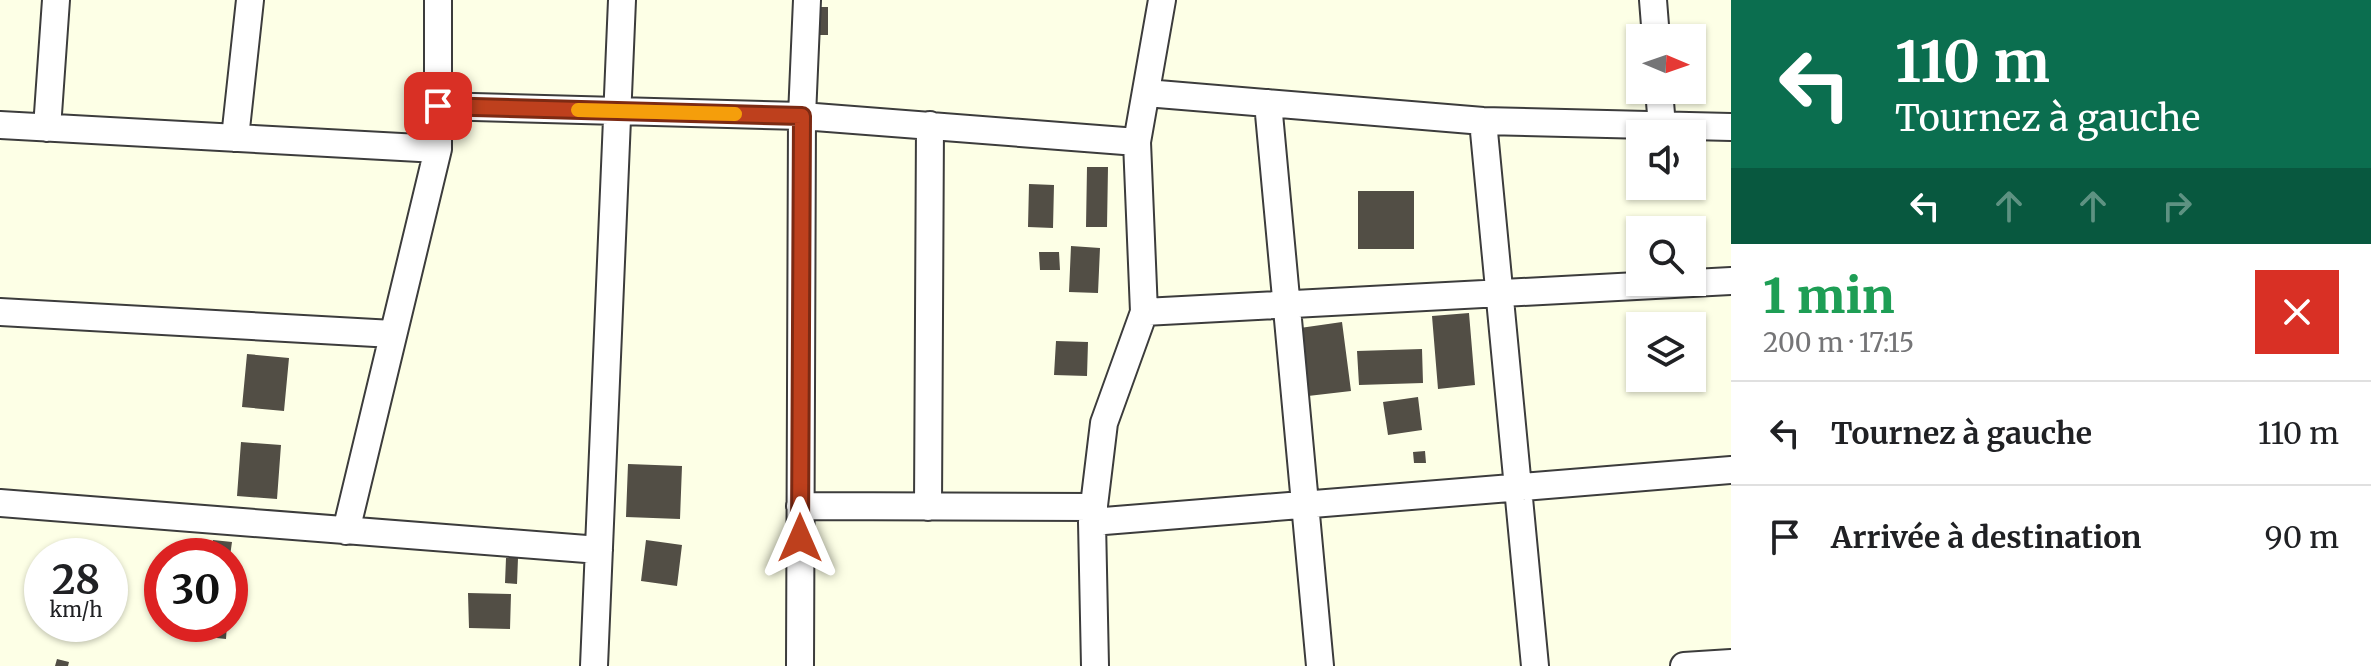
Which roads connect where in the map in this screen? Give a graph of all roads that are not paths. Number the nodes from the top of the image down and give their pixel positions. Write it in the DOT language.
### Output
graph roads {
  1 [pos="56,0"];
  2 [pos="250,0"];
  3 [pos="438,0"];
  4 [pos="622,0"];
  5 [pos="807,0"];
  6 [pos="1162,0"];
  7 [pos="1653,0"];
  8 [pos="1655,24"];
  9 [pos="1146,93"];
  10 [pos="1268,103"];
  11 [pos="438,106"];
  12 [pos="617,111"];
  13 [pos="802,116"];
  14 [pos="1483,121"];
  15 [pos="0,125"];
  16 [pos="930,125"];
  17 [pos="1626,125"];
  18 [pos="1706,127"];
  19 [pos="1731,127"];
  20 [pos="47,128"];
  21 [pos="235,138"];
  22 [pos="1137,142"];
  23 [pos="438,149"];
  24 [pos="1731,281"];
  25 [pos="1499,293"];
  26 [pos="1287,305"];
  27 [pos="0,312"];
  28 [pos="1144,312"];
  29 [pos="393,334"];
  30 [pos="1731,470"];
  31 [pos="1518,487"];
  32 [pos="0,503"];
  33 [pos="1306,505"];
  34 [pos="800,506"];
  35 [pos="928,507"];
  36 [pos="1093,515"];
  37 [pos="346,531"];
  38 [pos="599,550"];
  39 [pos="1731,663"];
  40 [pos="594,666"];
  41 [pos="800,666"];
  42 [pos="1095,666"];
  43 [pos="1320,666"];
  44 [pos="1535,666"];
  45 [pos="1684,666"];
  1 -- 20 [label="street"];
  2 -- 21 [label="street"];
  3 -- 11 [label="street"];
  4 -- 12 [label="street"];
  5 -- 13 [label="street"];
  6 -- 9 [label="street"];
  7 -- 8 [label="street"];
  9 -- 10 [label="street"];
  9 -- 22 [label="street"];
  10 -- 14 [label="street"];
  10 -- 26 [label="street"];
  11 -- 12 [label="street"];
  11 -- 23 [label="street"];
  12 -- 13 [label="street"];
  12 -- 38 [label="street"];
  13 -- 16 [label="street"];
  13 -- 34 [label="street"];
  14 -- 17 [label="street"];
  14 -- 25 [label="street"];
  15 -- 20 [label="street"];
  16 -- 22 [label="street"];
  16 -- 35 [label="street"];
  18 -- 19 [label="street"];
  20 -- 21 [label="street"];
  21 -- 23 [label="street"];
  22 -- 28 [label="street"];
  23 -- 29 [label="street"];
  24 -- 25 [label="street"];
  25 -- 26 [label="street"];
  25 -- 31 [label="street"];
  26 -- 28 [label="street"];
  26 -- 33 [label="street"];
  27 -- 29 [label="street"];
  28 -- 36 [label="street"];
  29 -- 37 [label="street"];
  30 -- 31 [label="street"];
  31 -- 33 [label="street"];
  31 -- 44 [label="street"];
  32 -- 37 [label="street"];
  33 -- 36 [label="street"];
  33 -- 43 [label="street"];
  34 -- 35 [label="street"];
  34 -- 41 [label="street"];
  35 -- 36 [label="street"];
  36 -- 42 [label="street"];
  37 -- 38 [label="street"];
  38 -- 40 [label="street"];
  39 -- 45 [label="street"];
}
